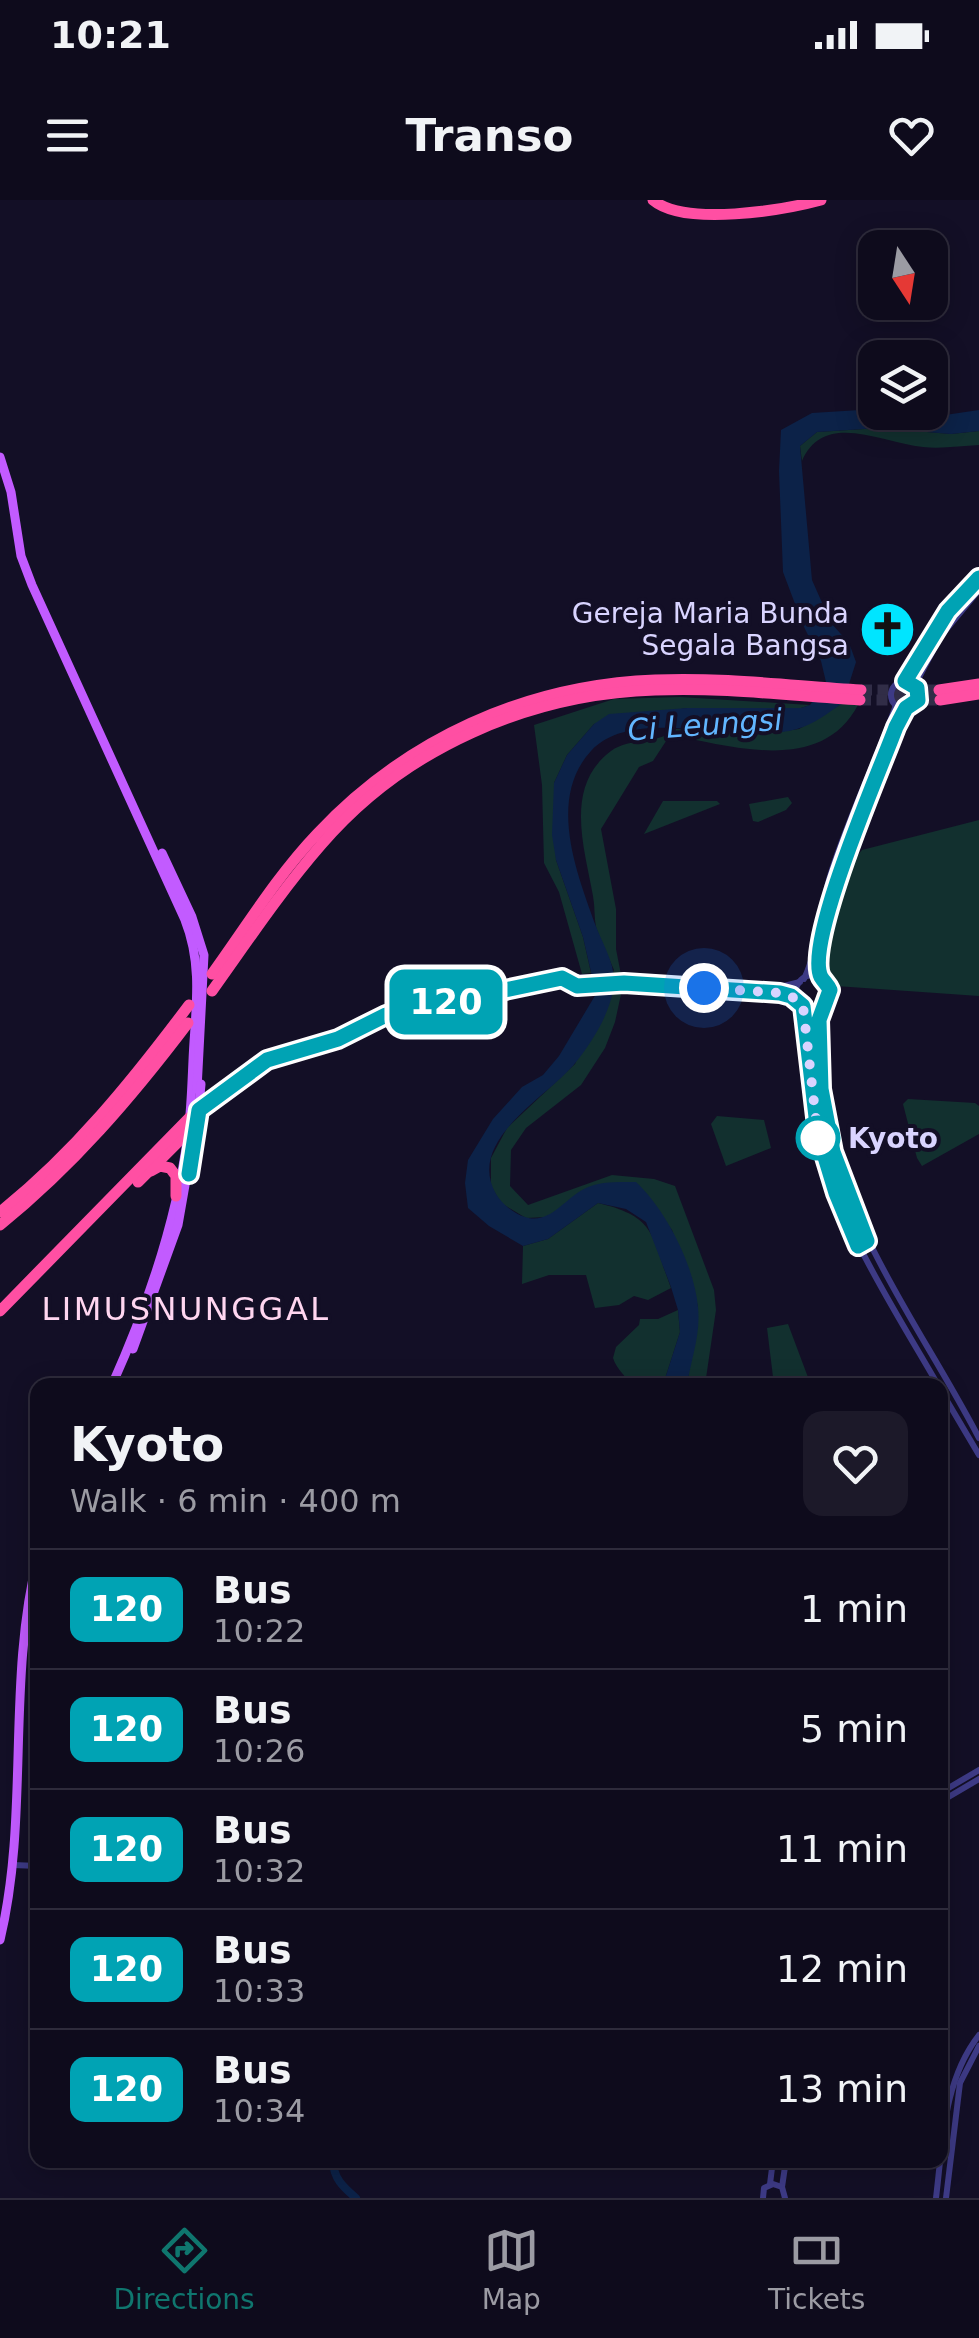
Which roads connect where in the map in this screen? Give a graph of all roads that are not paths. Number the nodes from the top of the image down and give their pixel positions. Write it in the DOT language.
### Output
graph roads {
  1 [pos="653,200"];
  2 [pos="667,200"];
  3 [pos="822,200"];
  4 [pos="801,201"];
  5 [pos="0,457"];
  6 [pos="979,578"];
  7 [pos="979,590"];
  8 [pos="905,681"];
  9 [pos="979,684"];
  10 [pos="915,685"];
  11 [pos="795,691"];
  12 [pos="979,694"];
  13 [pos="860,695"];
  14 [pos="896,706"];
  15 [pos="906,708"];
  16 [pos="122,776"];
  17 [pos="212,974"];
  18 [pos="821,977"];
  19 [pos="615,981"];
  20 [pos="802,981"];
  21 [pos="212,991"];
  22 [pos="801,1004"];
  23 [pos="189,1005"];
  24 [pos="821,1007"];
  25 [pos="188,1022"];
  26 [pos="200,1066"];
  27 [pos="196,1111"];
  28 [pos="191,1132"];
  29 [pos="49,1170"];
  30 [pos="189,1174"];
  31 [pos="146,1175"];
  32 [pos="176,1196"];
  33 [pos="0,1204"];
  34 [pos="0,1212"];
  35 [pos="0,1225"];
  36 [pos="867,1241"];
  37 [pos="858,1246"];
  38 [pos="0,1310"];
  39 [pos="0,1319"];
  40 [pos="117,1378"];
  41 [pos="118,1378"];
  42 [pos="933,1378"];
  43 [pos="948,1402"];
  44 [pos="975,1425"];
  45 [pos="979,1438"];
  46 [pos="979,1455"];
  47 [pos="30,1595"];
  48 [pos="979,1770"];
  49 [pos="979,1779"];
  50 [pos="948,1788"];
  51 [pos="948,1797"];
  52 [pos="13,1864"];
  53 [pos="30,1865"];
  54 [pos="0,1940"];
  55 [pos="979,2035"];
  56 [pos="979,2046"];
  57 [pos="948,2114"];
  58 [pos="772,2168"];
  59 [pos="785,2168"];
  60 [pos="940,2168"];
  61 [pos="770,2184"];
  62 [pos="782,2187"];
  63 [pos="762,2198"];
  64 [pos="785,2198"];
  65 [pos="936,2198"];
  66 [pos="946,2198"];
  1 -- 4 [label="highway"];
  2 -- 4 [label="highway"];
  3 -- 4 [label="highway"];
  5 -- 16 [label="main road"];
  6 -- 8 [label="street"];
  7 -- 10 [label="street"];
  8 -- 10 [label="street"];
  8 -- 14 [label="street"];
  9 -- 12 [label="highway"];
  10 -- 15 [label="street"];
  11 -- 13 [label="highway"];
  11 -- 17 [label="highway"];
  11 -- 21 [label="highway"];
  14 -- 15 [label="street"];
  14 -- 20 [label="street"];
  15 -- 18 [label="street"];
  16 -- 26 [label="main road"];
  16 -- 27 [label="main road"];
  18 -- 20 [label="street"];
  18 -- 24 [label="street"];
  19 -- 20 [label="street"];
  19 -- 22 [label="street"];
  19 -- 27 [label="street"];
  20 -- 22 [label="street"];
  22 -- 24 [label="street"];
  22 -- 37 [label="street"];
  23 -- 29 [label="highway"];
  24 -- 36 [label="street"];
  25 -- 35 [label="highway"];
  26 -- 27 [label="main road"];
  26 -- 27 [label="main road"];
  27 -- 28 [label="main road"];
  27 -- 30 [label="main road"];
  27 -- 38 [label="highway"];
  28 -- 30 [label="main road"];
  28 -- 31 [label="highway"];
  28 -- 32 [label="main road"];
  29 -- 33 [label="highway"];
  29 -- 34 [label="highway"];
  30 -- 41 [label="main road"];
  31 -- 32 [label="highway"];
  31 -- 39 [label="highway"];
  32 -- 40 [label="main road"];
  36 -- 37 [label="street"];
  36 -- 44 [label="street"];
  37 -- 42 [label="street"];
  43 -- 46 [label="street"];
  44 -- 45 [label="street"];
  47 -- 52 [label="main road"];
  48 -- 50 [label="street"];
  49 -- 51 [label="street"];
  52 -- 53 [label="street"];
  52 -- 54 [label="main road"];
  55 -- 57 [label="street"];
  56 -- 66 [label="street"];
  58 -- 61 [label="street"];
  59 -- 62 [label="street"];
  60 -- 65 [label="street"];
  61 -- 62 [label="street"];
  61 -- 63 [label="street"];
  62 -- 64 [label="street"];
}
